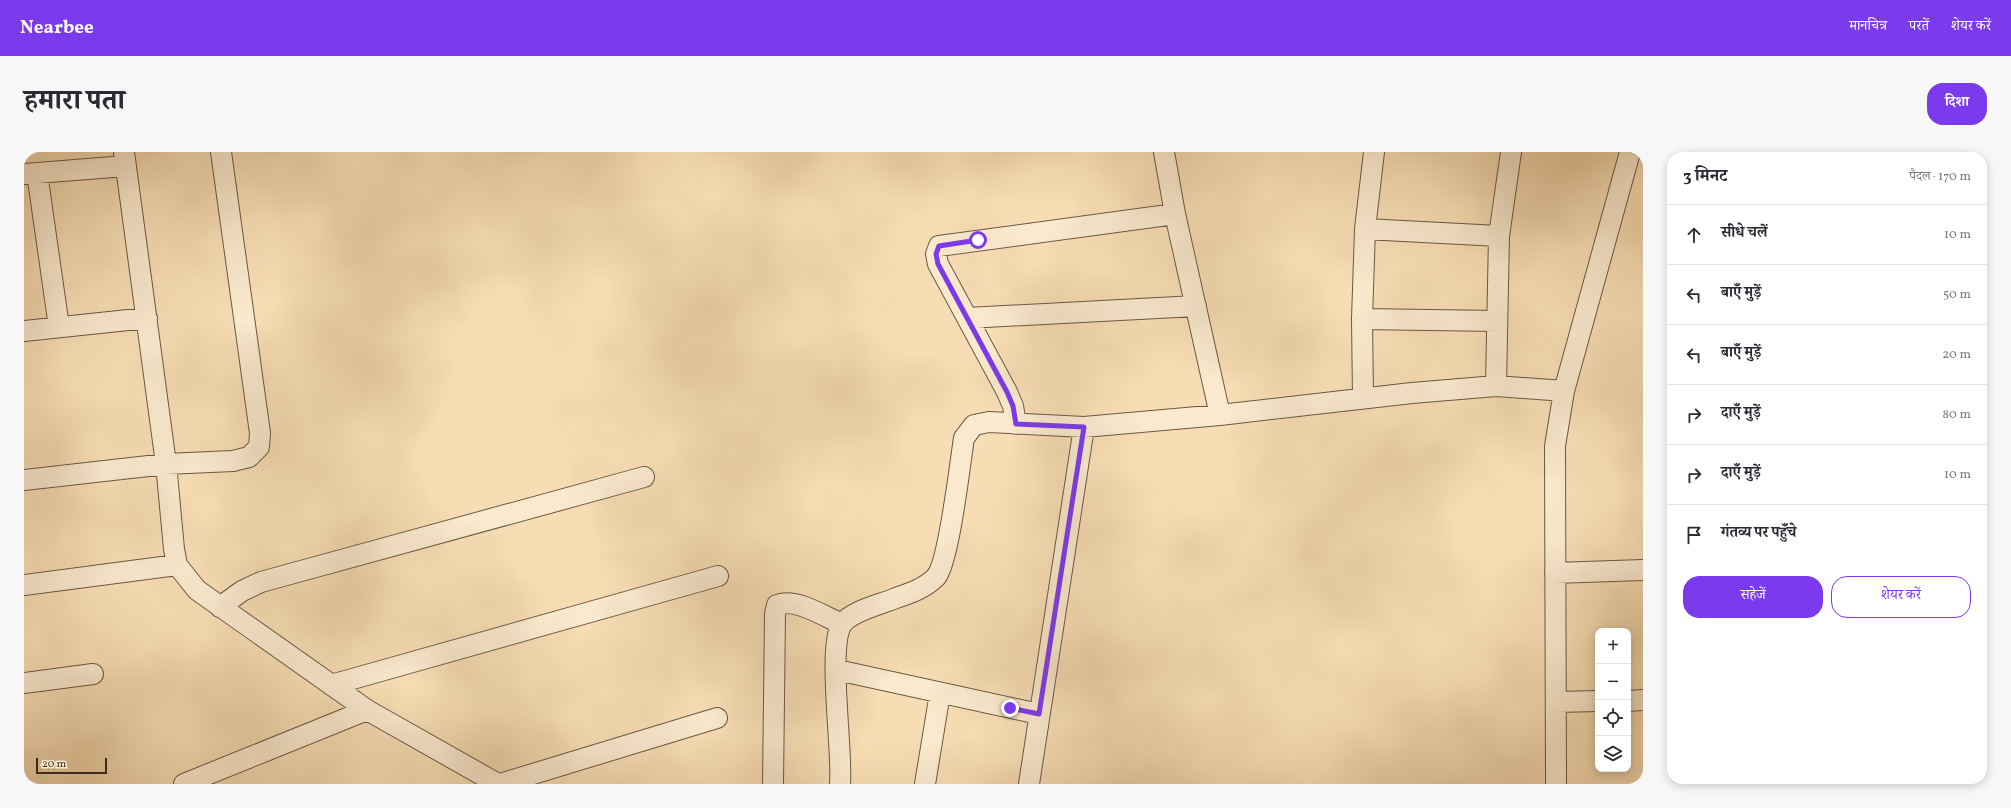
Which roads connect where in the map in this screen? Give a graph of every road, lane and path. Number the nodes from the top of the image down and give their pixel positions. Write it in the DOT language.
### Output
graph roads {
  1 [pos="221,152"];
  2 [pos="1164,152"];
  3 [pos="1374,152"];
  4 [pos="1511,152"];
  5 [pos="1630,152"];
  6 [pos="125,159"];
  7 [pos="30,173"];
  8 [pos="1175,214"];
  9 [pos="1365,229"];
  10 [pos="1500,236"];
  11 [pos="1196,306"];
  12 [pos="147,318"];
  13 [pos="967,318"];
  14 [pos="1362,319"];
  15 [pos="1497,321"];
  16 [pos="59,327"];
  17 [pos="24,331"];
  18 [pos="1496,386"];
  19 [pos="1564,391"];
  20 [pos="1364,398"];
  21 [pos="1220,415"];
  22 [pos="1016,424"];
  23 [pos="1084,427"];
  24 [pos="166,464"];
  25 [pos="644,477"];
  26 [pos="24,480"];
  27 [pos="177,565"];
  28 [pos="1643,570"];
  29 [pos="1555,574"];
  30 [pos="718,576"];
  31 [pos="24,585"];
  32 [pos="220,607"];
  33 [pos="842,624"];
  34 [pos="837,670"];
  35 [pos="93,674"];
  36 [pos="24,683"];
  37 [pos="331,685"];
  38 [pos="940,693"];
  39 [pos="1643,700"];
  40 [pos="1595,701"];
  41 [pos="1631,701"];
  42 [pos="1556,702"];
  43 [pos="367,710"];
  44 [pos="1039,714"];
  45 [pos="717,718"];
  46 [pos="184,784"];
  47 [pos="499,784"];
  48 [pos="773,784"];
  49 [pos="840,784"];
  50 [pos="925,784"];
  51 [pos="1029,784"];
  52 [pos="1556,784"];
  1 -- 24 [label="street"];
  2 -- 8 [label="street"];
  3 -- 9 [label="street"];
  4 -- 10 [label="street"];
  5 -- 19 [label="street"];
  6 -- 7 [label="street"];
  6 -- 12 [label="street"];
  7 -- 16 [label="street"];
  8 -- 11 [label="street"];
  8 -- 13 [label="street"];
  9 -- 10 [label="street"];
  9 -- 14 [label="street"];
  10 -- 15 [label="street"];
  11 -- 13 [label="street"];
  11 -- 21 [label="street"];
  12 -- 16 [label="street"];
  12 -- 24 [label="street"];
  13 -- 22 [label="street"];
  14 -- 15 [label="street"];
  14 -- 20 [label="street"];
  15 -- 18 [label="street"];
  16 -- 17 [label="street"];
  18 -- 19 [label="street"];
  18 -- 20 [label="street"];
  19 -- 29 [label="street"];
  20 -- 21 [label="street"];
  21 -- 23 [label="street"];
  22 -- 23 [label="street"];
  22 -- 33 [label="street"];
  23 -- 44 [label="street"];
  24 -- 26 [label="street"];
  24 -- 27 [label="street"];
  25 -- 32 [label="street"];
  27 -- 31 [label="street"];
  27 -- 32 [label="street"];
  28 -- 29 [label="street"];
  29 -- 42 [label="street"];
  30 -- 37 [label="street"];
  32 -- 37 [label="street"];
  33 -- 34 [label="street"];
  33 -- 48 [label="street"];
  34 -- 38 [label="street"];
  34 -- 49 [label="street"];
  35 -- 36 [label="street"];
  37 -- 43 [label="street"];
  38 -- 44 [label="street"];
  38 -- 50 [label="street"];
  39 -- 41 [label="street"];
  40 -- 42 [label="street"];
  42 -- 52 [label="street"];
  43 -- 46 [label="street"];
  43 -- 47 [label="street"];
  44 -- 51 [label="street"];
  45 -- 47 [label="street"];
}
